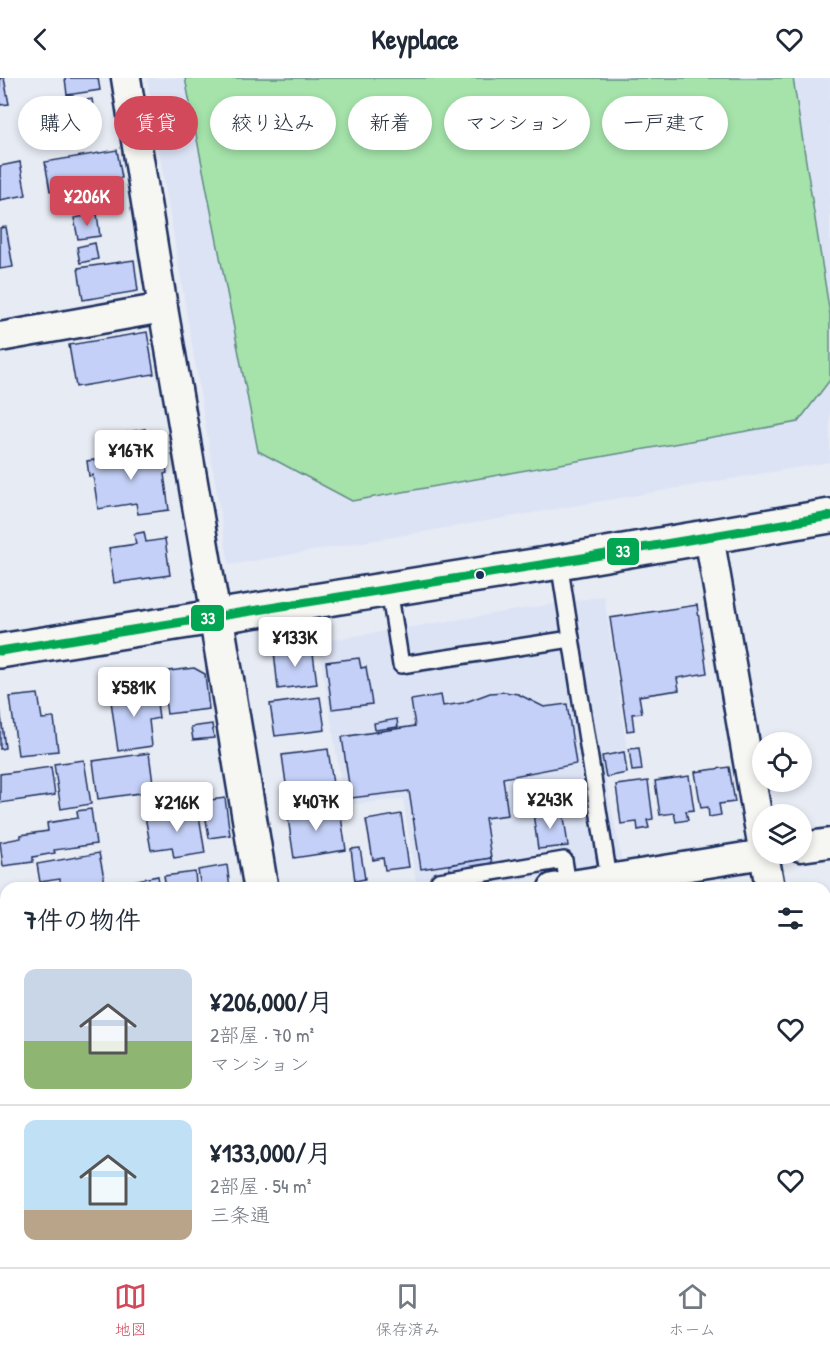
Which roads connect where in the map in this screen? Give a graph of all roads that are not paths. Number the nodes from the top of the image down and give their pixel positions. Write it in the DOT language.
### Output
graph roads {
  1 [pos="126,78"];
  2 [pos="163,308"];
  3 [pos="0,336"];
  4 [pos="830,516"];
  5 [pos="709,536"];
  6 [pos="559,562"];
  7 [pos="389,590"];
  8 [pos="216,616"];
  9 [pos="571,639"];
  10 [pos="0,651"];
  11 [pos="755,804"];
  12 [pos="830,843"];
  13 [pos="812,846"];
  14 [pos="752,856"];
  15 [pos="766,864"];
  16 [pos="609,879"];
  17 [pos="260,882"];
  18 [pos="439,882"];
  19 [pos="562,882"];
  20 [pos="591,882"];
  21 [pos="769,882"];
  1 -- 2 [label="street"];
  2 -- 3 [label="street"];
  2 -- 8 [label="street"];
  4 -- 5 [label="street"];
  5 -- 6 [label="street"];
  5 -- 11 [label="street"];
  6 -- 7 [label="street"];
  6 -- 9 [label="lane"];
  7 -- 8 [label="street"];
  7 -- 9 [label="lane"];
  8 -- 10 [label="street"];
  8 -- 17 [label="street"];
  9 -- 16 [label="lane"];
  12 -- 13 [label="street"];
  14 -- 16 [label="street"];
  15 -- 21 [label="street"];
  16 -- 20 [label="street"];
  18 -- 19 [label="lane"];
}
